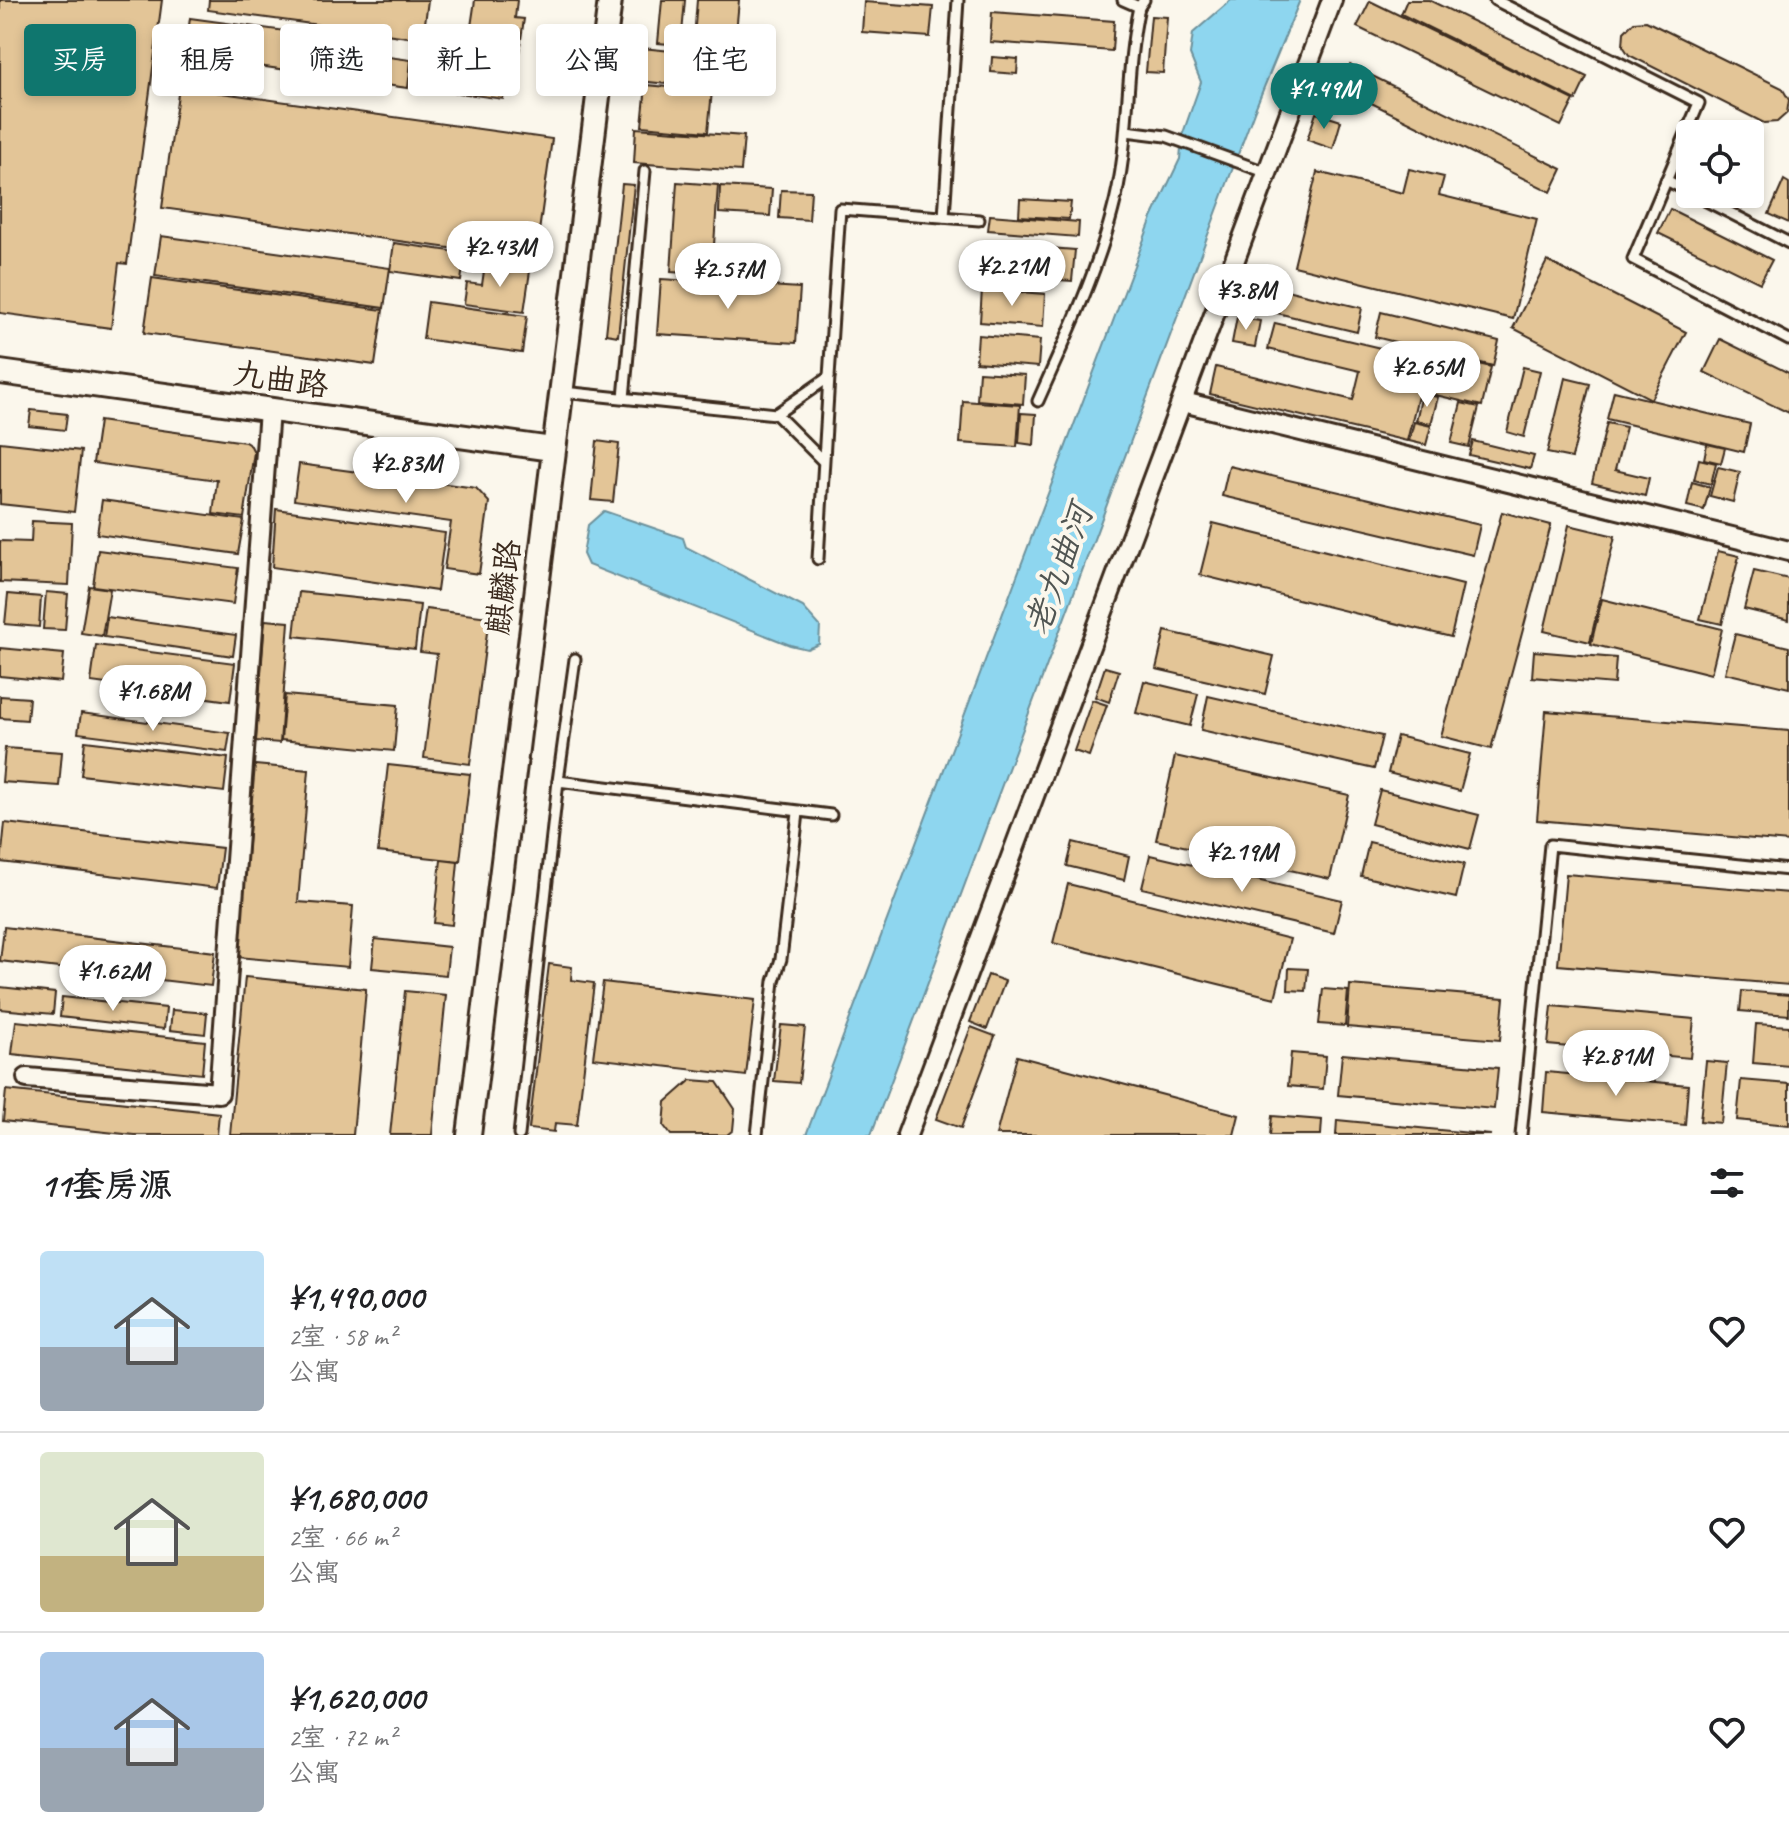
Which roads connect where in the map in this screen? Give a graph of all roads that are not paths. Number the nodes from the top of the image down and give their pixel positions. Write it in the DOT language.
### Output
graph roads {
  1 [pos="610,0"];
  2 [pos="958,0"];
  3 [pos="1123,0"];
  4 [pos="1332,0"];
  5 [pos="1495,0"];
  6 [pos="1141,3"];
  7 [pos="1126,131"];
  8 [pos="645,171"];
  9 [pos="1268,173"];
  10 [pos="1666,180"];
  11 [pos="1676,185"];
  12 [pos="1721,208"];
  13 [pos="944,217"];
  14 [pos="979,220"];
  15 [pos="1789,243"];
  16 [pos="1789,340"];
  17 [pos="0,372"];
  18 [pos="829,377"];
  19 [pos="560,392"];
  20 [pos="624,398"];
  21 [pos="1038,401"];
  22 [pos="1183,402"];
  23 [pos="269,410"];
  24 [pos="776,414"];
  25 [pos="552,449"];
  26 [pos="822,460"];
  27 [pos="1789,551"];
  28 [pos="818,559"];
  29 [pos="575,659"];
  30 [pos="558,781"];
  31 [pos="798,813"];
  32 [pos="831,815"];
  33 [pos="1789,870"];
  34 [pos="27,1078"];
  35 [pos="469,1135"];
  36 [pos="519,1135"];
  37 [pos="757,1135"];
  38 [pos="907,1135"];
  39 [pos="1521,1135"];
  1 -- 19 [label="street, 麒麟路"];
  2 -- 13 [label="lane"];
  3 -- 6 [label="lane"];
  4 -- 9 [label="street"];
  5 -- 10 [label="lane"];
  6 -- 7 [label="lane"];
  7 -- 9 [label="lane"];
  7 -- 21 [label="lane"];
  8 -- 20 [label="lane"];
  9 -- 22 [label="street"];
  10 -- 11 [label="lane"];
  10 -- 16 [label="lane"];
  12 -- 15 [label="lane"];
  13 -- 14 [label="lane"];
  13 -- 18 [label="lane"];
  17 -- 23 [label="street, 九曲路"];
  18 -- 24 [label="lane"];
  18 -- 26 [label="lane"];
  19 -- 20 [label="lane"];
  19 -- 25 [label="street, 麒麟路"];
  20 -- 24 [label="lane"];
  22 -- 27 [label="street"];
  22 -- 38 [label="street"];
  23 -- 25 [label="street, 九曲路"];
  23 -- 34 [label="street"];
  24 -- 26 [label="lane"];
  25 -- 35 [label="street, 麒麟路"];
  26 -- 28 [label="lane"];
  29 -- 30 [label="lane"];
  30 -- 31 [label="lane"];
  30 -- 36 [label="lane"];
  31 -- 32 [label="lane"];
  31 -- 37 [label="lane"];
  33 -- 39 [label="lane"];
}
